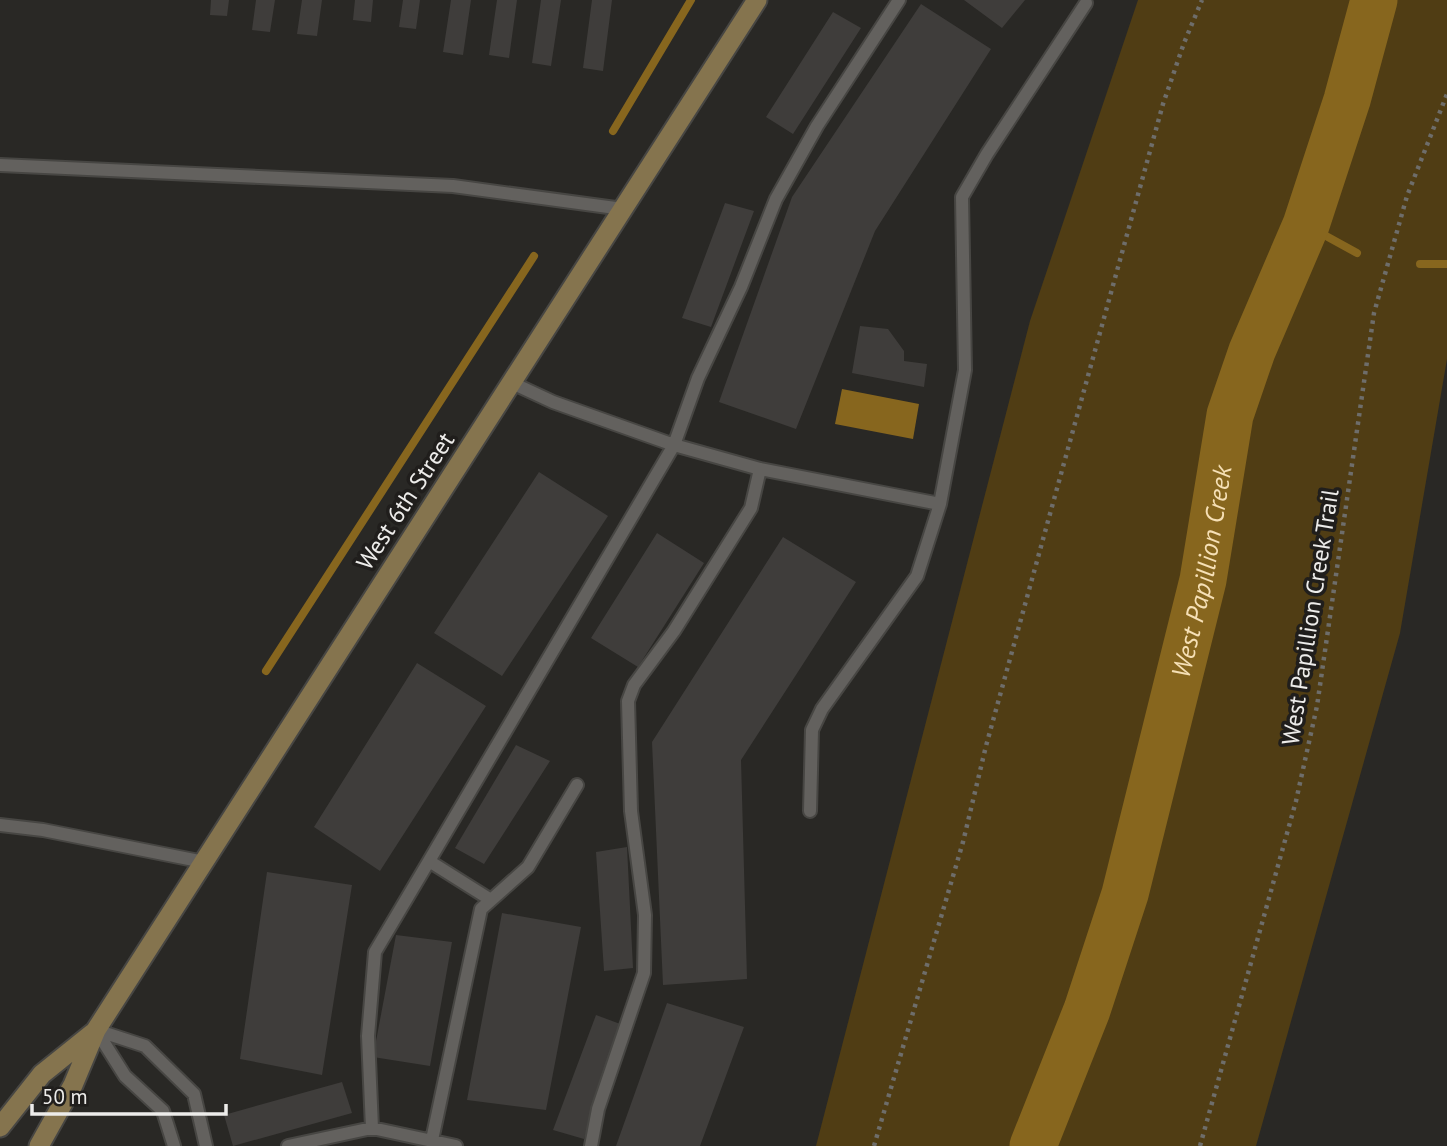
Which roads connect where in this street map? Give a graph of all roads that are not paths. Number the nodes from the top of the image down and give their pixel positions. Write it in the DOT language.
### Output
graph roads {
  1 [pos="757,0"];
  2 [pos="899,0"];
  3 [pos="1086,3"];
  4 [pos="0,165"];
  5 [pos="622,209"];
  6 [pos="509,382"];
  7 [pos="674,446"];
  8 [pos="760,469"];
  9 [pos="940,504"];
  10 [pos="577,785"];
  11 [pos="810,811"];
  12 [pos="0,825"];
  13 [pos="429,861"];
  14 [pos="204,862"];
  15 [pos="491,900"];
  16 [pos="96,1030"];
  17 [pos="0,1127"];
  18 [pos="372,1128"];
  19 [pos="432,1140"];
  20 [pos="39,1146"];
  21 [pos="174,1146"];
  22 [pos="206,1146"];
  23 [pos="288,1146"];
  24 [pos="456,1146"];
  25 [pos="591,1146"];
  1 -- 5 [label="main road, West 6th Street"];
  2 -- 7 [label="lane"];
  3 -- 9 [label="lane"];
  4 -- 5 [label="lane"];
  5 -- 6 [label="main road, West 6th Street"];
  6 -- 7 [label="lane"];
  6 -- 14 [label="main road, West 6th Street"];
  7 -- 8 [label="lane"];
  7 -- 13 [label="lane"];
  8 -- 9 [label="lane"];
  8 -- 25 [label="lane"];
  9 -- 11 [label="lane"];
  10 -- 15 [label="lane"];
  12 -- 14 [label="lane"];
  13 -- 15 [label="lane"];
  13 -- 18 [label="lane"];
  14 -- 16 [label="main road, West 6th Street"];
  15 -- 19 [label="lane"];
  16 -- 17 [label="main road, West 6th Street"];
  16 -- 20 [label="main road, West 6th Street"];
  16 -- 21 [label="lane"];
  16 -- 22 [label="lane"];
  18 -- 19 [label="lane"];
  18 -- 23 [label="lane"];
  19 -- 24 [label="lane"];
}
